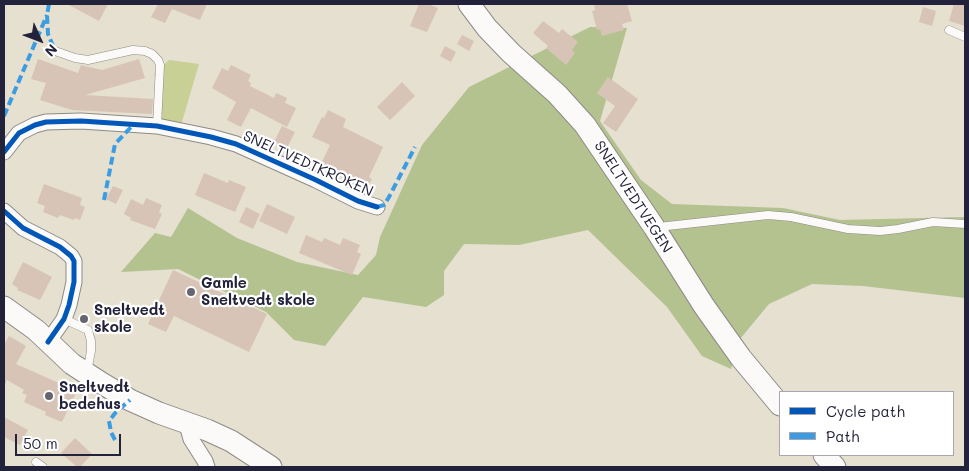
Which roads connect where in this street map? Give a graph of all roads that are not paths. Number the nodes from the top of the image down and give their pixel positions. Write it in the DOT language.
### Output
graph roads {
  1 [pos="469,4"];
  2 [pos="949,30"];
  3 [pos="965,36"];
  4 [pos="55,51"];
  5 [pos="157,126"];
  6 [pos="4,152"];
  7 [pos="377,207"];
  8 [pos="4,211"];
  9 [pos="965,224"];
  10 [pos="654,227"];
  11 [pos="4,307"];
  12 [pos="64,318"];
  13 [pos="48,342"];
  14 [pos="86,374"];
  15 [pos="779,404"];
  16 [pos="189,423"];
  17 [pos="825,456"];
  18 [pos="207,467"];
  19 [pos="271,467"];
  20 [pos="835,467"];
  1 -- 10 [label="main road, SNELTVEDTVEGEN"];
  2 -- 3 [label="lane"];
  4 -- 5 [label="lane"];
  5 -- 6 [label="street, SNELTVEDTKROKEN"];
  5 -- 7 [label="street, SNELTVEDTKROKEN"];
  8 -- 12 [label="street"];
  9 -- 10 [label="lane"];
  10 -- 15 [label="main road, SNELTVEDTVEGEN"];
  11 -- 13 [label="main road"];
  12 -- 13 [label="street"];
  12 -- 14 [label="lane"];
  13 -- 14 [label="main road"];
  14 -- 16 [label="main road"];
  16 -- 18 [label="street"];
  16 -- 19 [label="main road"];
  17 -- 20 [label="main road"];
}
